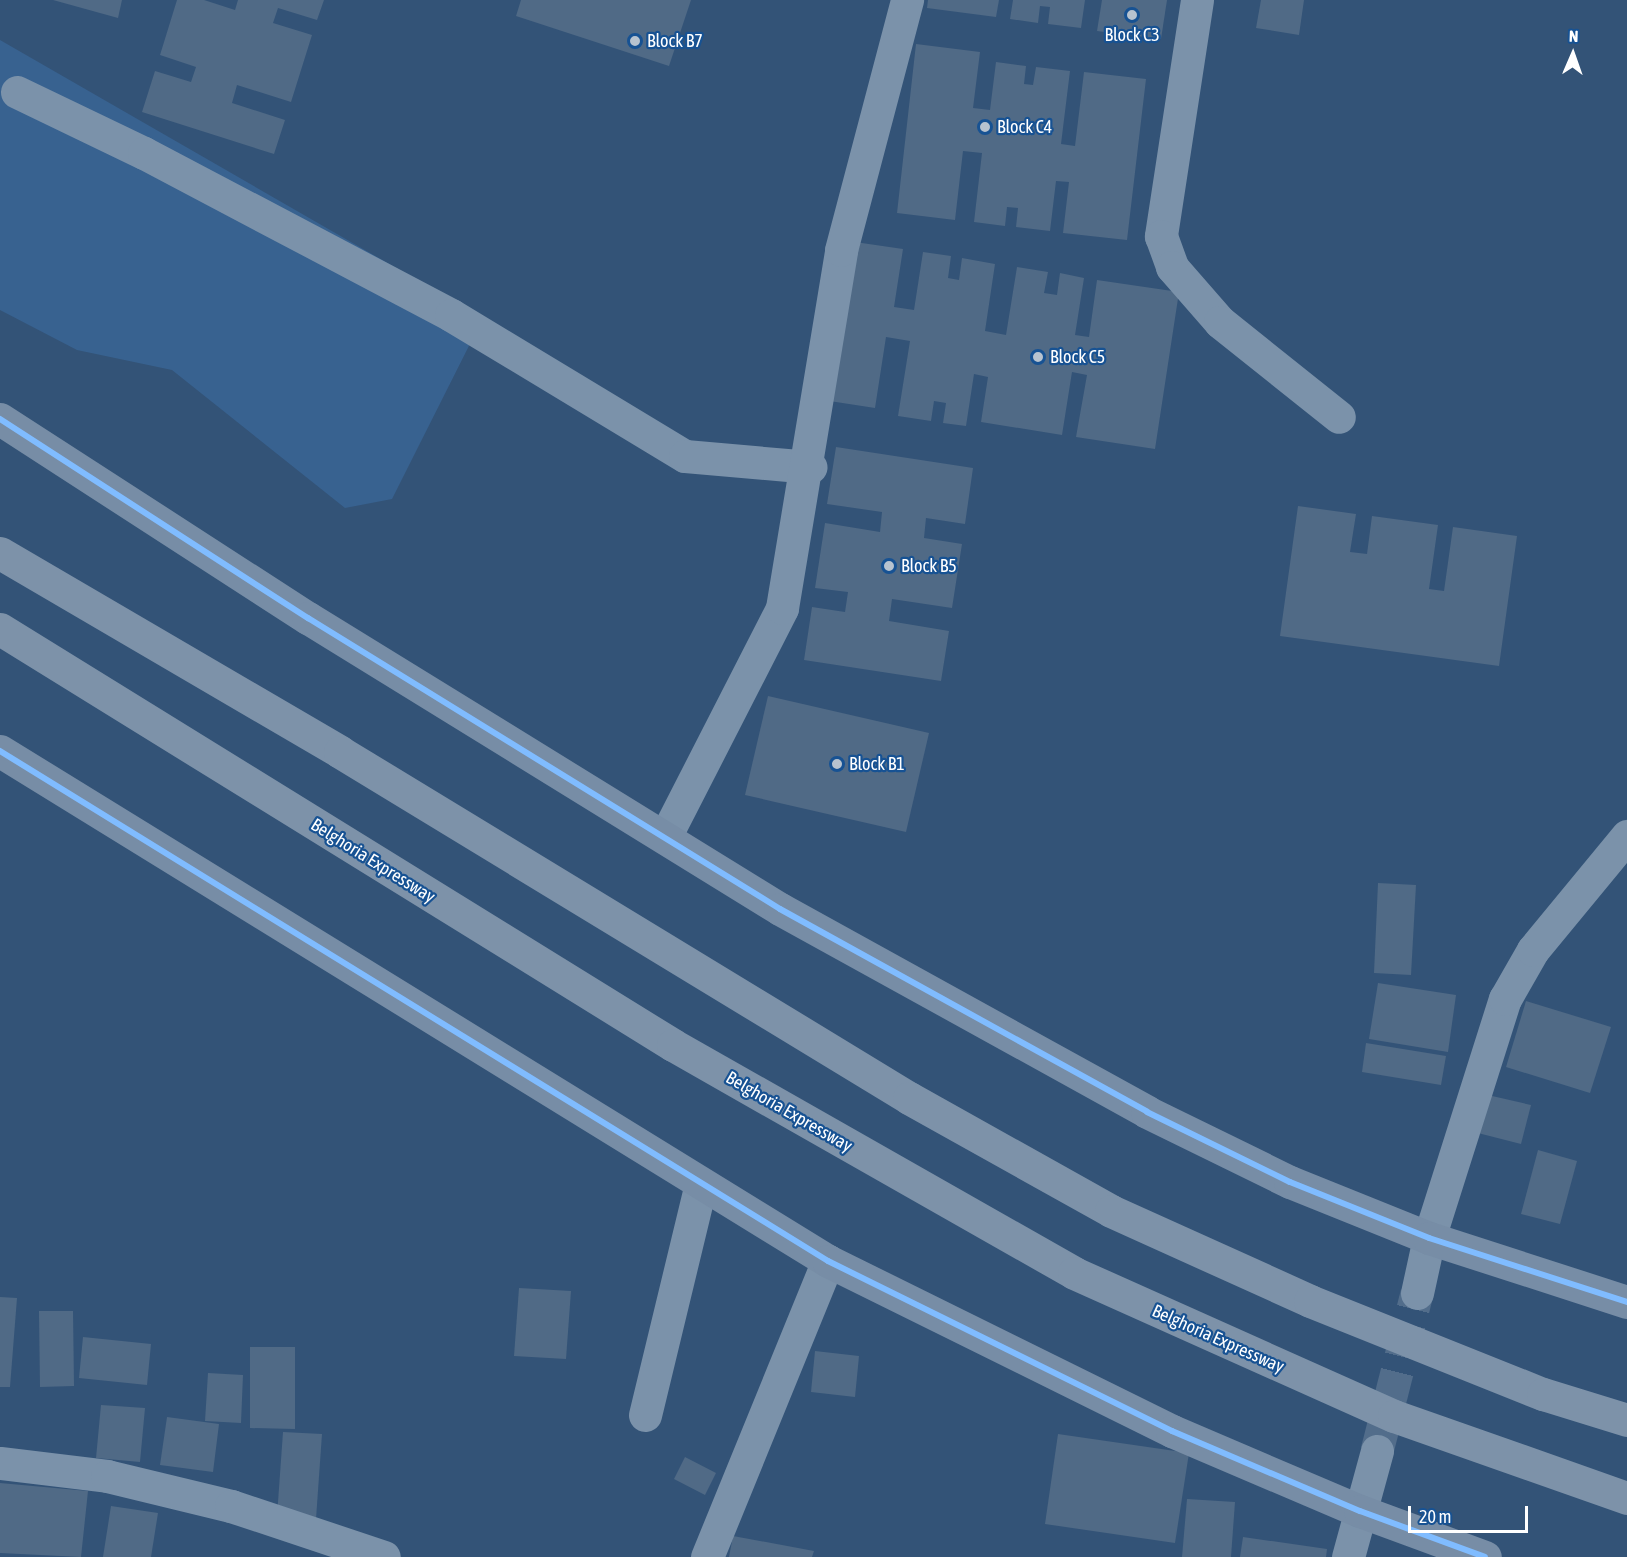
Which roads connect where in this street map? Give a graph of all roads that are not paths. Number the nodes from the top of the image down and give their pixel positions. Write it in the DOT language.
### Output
graph roads {
  1 [pos="907,0"];
  2 [pos="1197,0"];
  3 [pos="17,92"];
  4 [pos="1339,417"];
  5 [pos="0,419"];
  6 [pos="808,465"];
  7 [pos="0,553"];
  8 [pos="0,629"];
  9 [pos="0,751"];
  10 [pos="1627,836"];
  11 [pos="665,837"];
  12 [pos="701,1184"];
  13 [pos="1430,1238"];
  14 [pos="828,1261"];
  15 [pos="1417,1293"];
  16 [pos="1627,1302"];
  17 [pos="645,1415"];
  18 [pos="1627,1420"];
  19 [pos="1377,1451"];
  20 [pos="0,1463"];
  21 [pos="1627,1498"];
  22 [pos="1360,1511"];
  23 [pos="384,1557"];
  24 [pos="707,1557"];
  25 [pos="1348,1557"];
  26 [pos="1485,1557"];
  1 -- 6 [label="street"];
  2 -- 4 [label="street"];
  3 -- 6 [label="street"];
  5 -- 11 [label="street"];
  6 -- 11 [label="street"];
  7 -- 18 [label="highway"];
  8 -- 21 [label="highway, Belghoria Expressway"];
  9 -- 12 [label="street"];
  10 -- 13 [label="street"];
  11 -- 13 [label="street"];
  12 -- 14 [label="street"];
  12 -- 17 [label="street"];
  13 -- 15 [label="street"];
  13 -- 16 [label="street"];
  14 -- 22 [label="street"];
  14 -- 24 [label="street"];
  19 -- 22 [label="street"];
  20 -- 23 [label="street"];
  22 -- 25 [label="street"];
  22 -- 26 [label="street"];
}
